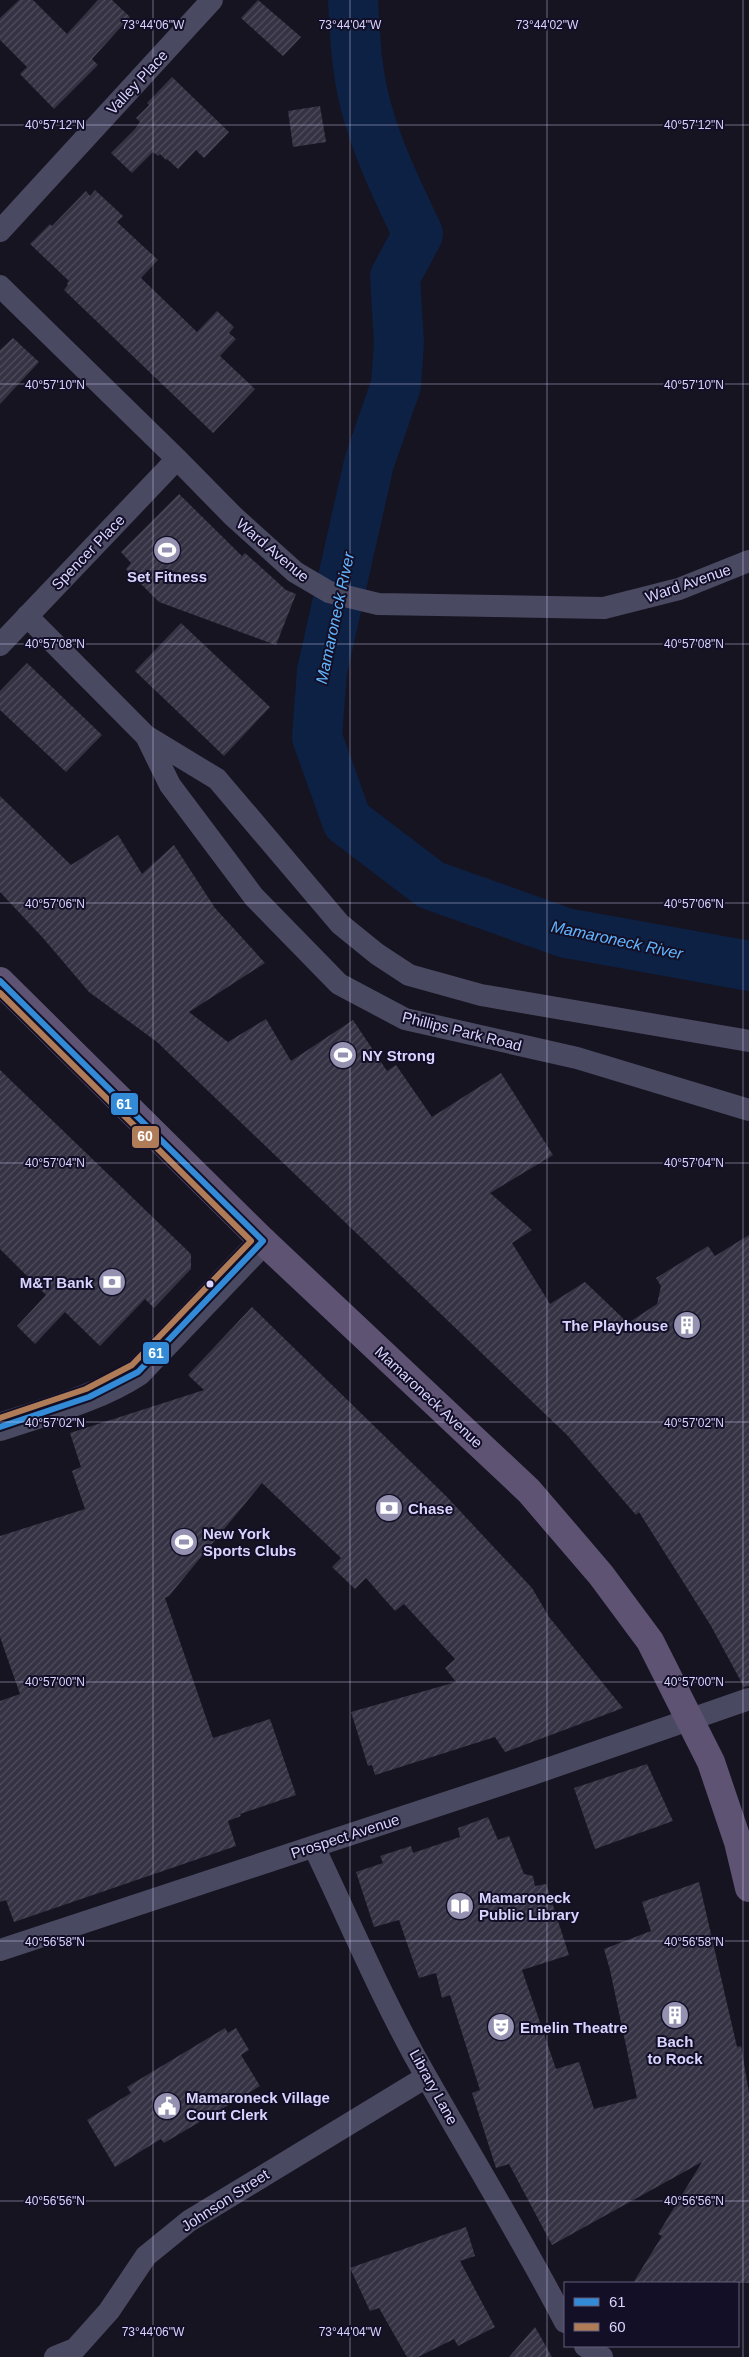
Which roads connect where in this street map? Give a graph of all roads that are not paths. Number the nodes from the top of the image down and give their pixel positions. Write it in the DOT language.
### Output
graph roads {
  1 [pos="212,0"];
  2 [pos="0,231"];
  3 [pos="1,288"];
  4 [pos="177,458"];
  5 [pos="749,561"];
  6 [pos="27,616"];
  7 [pos="0,645"];
  8 [pos="146,736"];
  9 [pos="0,981"];
  10 [pos="749,1041"];
  11 [pos="749,1110"];
  12 [pos="263,1241"];
  13 [pos="0,1427"];
  14 [pos="749,1699"];
  15 [pos="689,1720"];
  16 [pos="314,1847"];
  17 [pos="749,1888"];
  18 [pos="0,1950"];
  19 [pos="426,2077"];
  20 [pos="564,2320"];
  21 [pos="587,2347"];
  22 [pos="55,2357"];
  23 [pos="602,2357"];
  1 -- 2 [label="street, Valley Place"];
  3 -- 4 [label="street, Ward Avenue"];
  4 -- 5 [label="street, Ward Avenue"];
  4 -- 6 [label="street, Spencer Place"];
  6 -- 7 [label="street, Spencer Place"];
  6 -- 8 [label="street, Phillips Park Road"];
  8 -- 10 [label="street, Phillips Park Road"];
  8 -- 11 [label="street, Phillips Park Road"];
  9 -- 12 [label="main road, Mamaroneck Avenue"];
  12 -- 13 [label="street"];
  12 -- 15 [label="main road, Mamaroneck Avenue"];
  14 -- 15 [label="street, Prospect Avenue"];
  15 -- 16 [label="street, Prospect Avenue"];
  15 -- 17 [label="main road, Mamaroneck Avenue"];
  16 -- 18 [label="street, Prospect Avenue"];
  16 -- 19 [label="street, Library Lane"];
  19 -- 20 [label="street, Library Lane"];
  19 -- 22 [label="street, Johnson Street"];
  21 -- 23 [label="street"];
}
